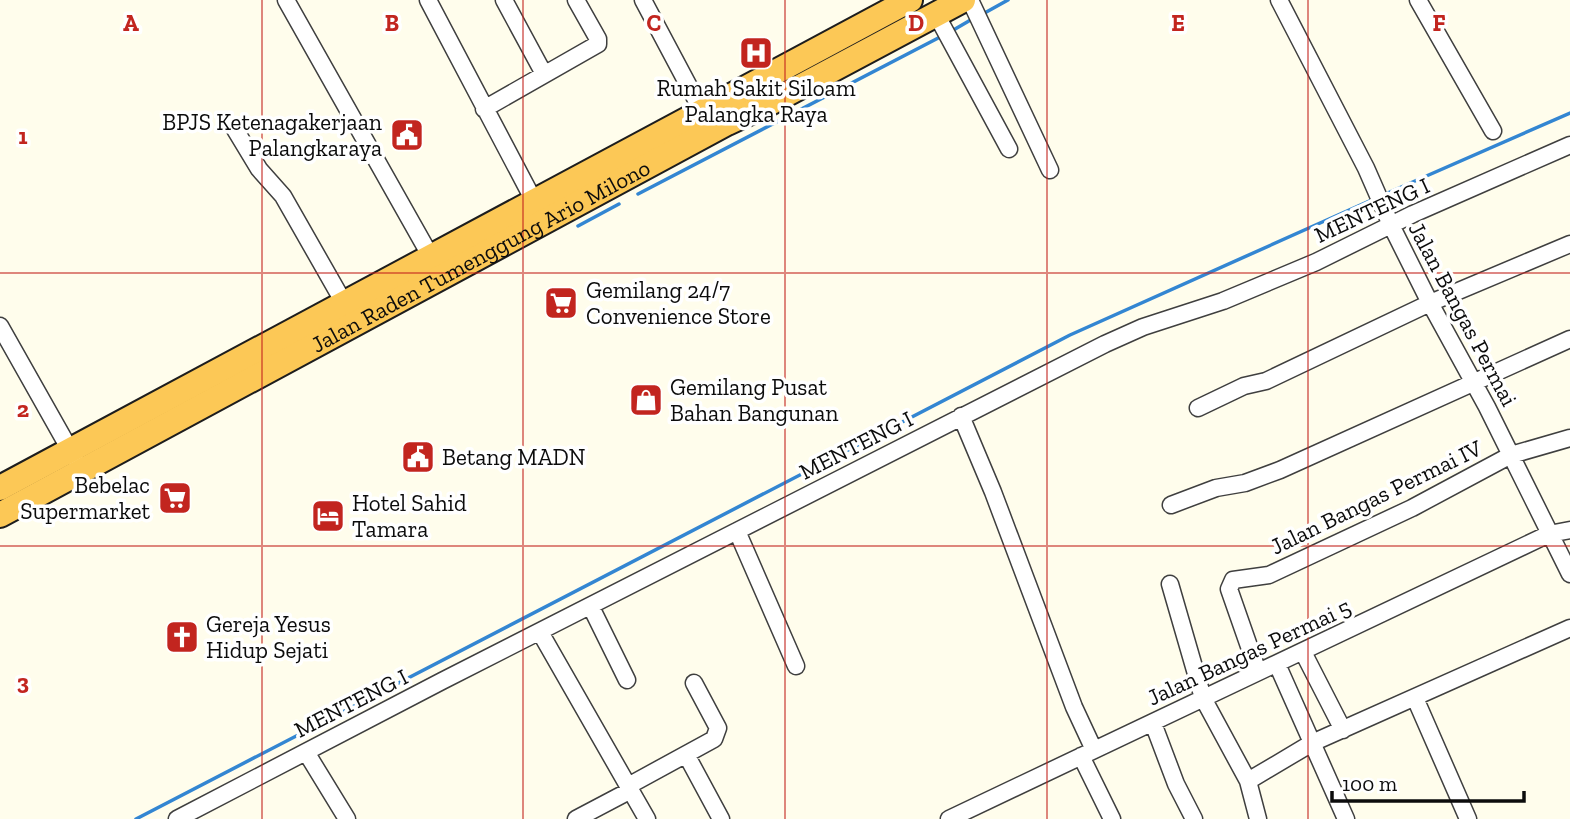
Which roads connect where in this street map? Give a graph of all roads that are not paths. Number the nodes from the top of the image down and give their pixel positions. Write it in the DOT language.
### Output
graph roads {
  1 [pos="286,0"];
  2 [pos="428,0"];
  3 [pos="504,0"];
  4 [pos="576,0"];
  5 [pos="643,0"];
  6 [pos="910,0"];
  7 [pos="963,0"];
  8 [pos="970,0"];
  9 [pos="1279,0"];
  10 [pos="1418,0"];
  11 [pos="936,15"];
  12 [pos="544,74"];
  13 [pos="762,94"];
  14 [pos="484,109"];
  15 [pos="702,111"];
  16 [pos="233,126"];
  17 [pos="1493,131"];
  18 [pos="1570,145"];
  19 [pos="1009,149"];
  20 [pos="1050,170"];
  21 [pos="534,201"];
  22 [pos="1391,225"];
  23 [pos="1570,244"];
  24 [pos="431,257"];
  25 [pos="344,303"];
  26 [pos="1430,303"];
  27 [pos="0,326"];
  28 [pos="1570,339"];
  29 [pos="1473,382"];
  30 [pos="1198,408"];
  31 [pos="961,416"];
  32 [pos="1570,438"];
  33 [pos="1511,455"];
  34 [pos="77,461"];
  35 [pos="0,488"];
  36 [pos="1171,505"];
  37 [pos="0,514"];
  38 [pos="1570,530"];
  39 [pos="737,531"];
  40 [pos="1549,534"];
  41 [pos="1570,574"];
  42 [pos="1170,584"];
  43 [pos="591,607"];
  44 [pos="1570,628"];
  45 [pos="540,632"];
  46 [pos="1303,652"];
  47 [pos="1277,664"];
  48 [pos="796,666"];
  49 [pos="1258,672"];
  50 [pos="627,680"];
  51 [pos="694,683"];
  52 [pos="1203,698"];
  53 [pos="1415,698"];
  54 [pos="1153,723"];
  55 [pos="1343,730"];
  56 [pos="1312,743"];
  57 [pos="306,752"];
  58 [pos="1088,753"];
  59 [pos="687,755"];
  60 [pos="1248,781"];
  61 [pos="629,788"];
  62 [pos="177,819"];
  63 [pos="347,819"];
  64 [pos="576,819"];
  65 [pos="647,819"];
  66 [pos="721,819"];
  67 [pos="949,819"];
  68 [pos="1112,819"];
  69 [pos="1194,819"];
  70 [pos="1258,819"];
  71 [pos="1346,819"];
  72 [pos="1468,819"];
  1 -- 24 [label="street"];
  2 -- 14 [label="street"];
  3 -- 12 [label="street"];
  4 -- 12 [label="street"];
  5 -- 15 [label="street"];
  6 -- 13 [label="highway, Jalan Raden Tumenggung Ario Milono"];
  7 -- 11 [label="highway, Jalan Raden Tumenggung Ario Milono"];
  8 -- 20 [label="street"];
  9 -- 22 [label="street, Jalan Bangas Permai"];
  10 -- 17 [label="street"];
  11 -- 13 [label="highway, Jalan Raden Tumenggung Ario Milono"];
  11 -- 19 [label="street"];
  12 -- 14 [label="street"];
  13 -- 15 [label="highway, Jalan Raden Tumenggung Ario Milono"];
  13 -- 34 [label="highway, Jalan Raden Tumenggung Ario Milono"];
  14 -- 21 [label="street"];
  15 -- 21 [label="highway, Jalan Raden Tumenggung Ario Milono"];
  16 -- 25 [label="street"];
  18 -- 22 [label="street, MENTENG I"];
  21 -- 24 [label="highway, Jalan Raden Tumenggung Ario Milono"];
  22 -- 26 [label="street, Jalan Bangas Permai"];
  22 -- 31 [label="street, MENTENG I"];
  23 -- 26 [label="street"];
  24 -- 25 [label="highway, Jalan Raden Tumenggung Ario Milono"];
  25 -- 34 [label="highway, Jalan Raden Tumenggung Ario Milono"];
  26 -- 29 [label="street, Jalan Bangas Permai"];
  26 -- 30 [label="street"];
  27 -- 34 [label="street"];
  28 -- 29 [label="street"];
  29 -- 33 [label="street, Jalan Bangas Permai"];
  29 -- 36 [label="street"];
  31 -- 39 [label="street, MENTENG I"];
  31 -- 58 [label="street"];
  32 -- 33 [label="street"];
  33 -- 40 [label="street, Jalan Bangas Permai"];
  33 -- 49 [label="street, Jalan Bangas Permai IV"];
  34 -- 35 [label="highway, Jalan Raden Tumenggung Ario Milono"];
  34 -- 37 [label="highway, Jalan Raden Tumenggung Ario Milono"];
  38 -- 40 [label="street, Jalan Bangas Permai 5"];
  39 -- 43 [label="street, MENTENG I"];
  39 -- 48 [label="street"];
  40 -- 41 [label="street, Jalan Bangas Permai"];
  40 -- 46 [label="street, Jalan Bangas Permai 5"];
  42 -- 52 [label="street"];
  43 -- 45 [label="street, MENTENG I"];
  43 -- 50 [label="street"];
  44 -- 53 [label="street"];
  45 -- 57 [label="street, MENTENG I"];
  45 -- 61 [label="street"];
  46 -- 47 [label="street, Jalan Bangas Permai 5"];
  46 -- 55 [label="street"];
  47 -- 49 [label="street, Jalan Bangas Permai 5"];
  47 -- 56 [label="street"];
  49 -- 52 [label="street, Jalan Bangas Permai 5"];
  51 -- 59 [label="street"];
  52 -- 54 [label="street, Jalan Bangas Permai 5"];
  52 -- 60 [label="street"];
  53 -- 55 [label="street"];
  53 -- 72 [label="street"];
  54 -- 58 [label="street, Jalan Bangas Permai 5"];
  54 -- 69 [label="street"];
  55 -- 56 [label="street"];
  56 -- 60 [label="street"];
  56 -- 71 [label="street"];
  57 -- 62 [label="street, MENTENG I"];
  57 -- 63 [label="street"];
  58 -- 67 [label="street, Jalan Bangas Permai 5"];
  58 -- 68 [label="street"];
  59 -- 61 [label="street"];
  59 -- 66 [label="street"];
  60 -- 70 [label="street"];
  61 -- 64 [label="street"];
  61 -- 65 [label="street"];
}
